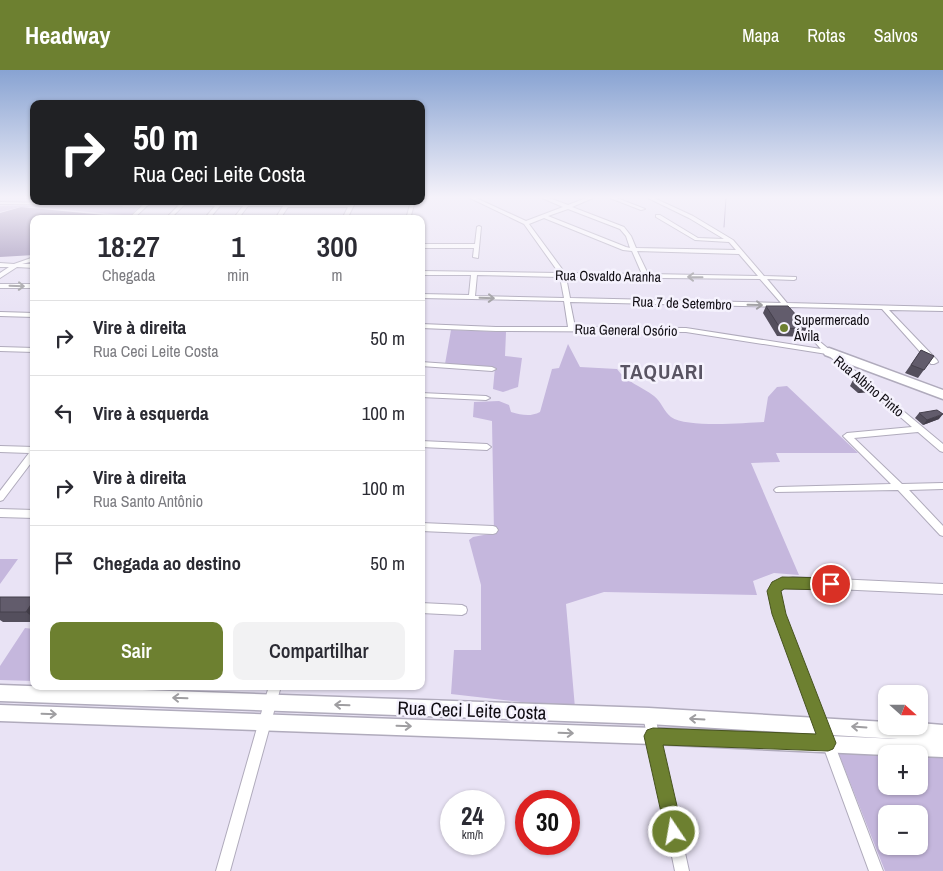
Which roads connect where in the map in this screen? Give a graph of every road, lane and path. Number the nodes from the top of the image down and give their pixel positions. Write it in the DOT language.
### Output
graph roads {
  1 [pos="478,235"];
  2 [pos="535,235"];
  3 [pos="590,235"];
  4 [pos="628,235"];
  5 [pos="691,235"];
  6 [pos="722,235"];
  7 [pos="731,241"];
  8 [pos="425,246"];
  9 [pos="477,246"];
  10 [pos="634,250"];
  11 [pos="740,252"];
  12 [pos="476,257"];
  13 [pos="30,260"];
  14 [pos="0,265"];
  15 [pos="15,266"];
  16 [pos="30,266"];
  17 [pos="425,273"];
  18 [pos="474,274"];
  19 [pos="563,275"];
  20 [pos="0,276"];
  21 [pos="646,277"];
  22 [pos="761,278"];
  23 [pos="794,278"];
  24 [pos="0,286"];
  25 [pos="30,286"];
  26 [pos="425,296"];
  27 [pos="472,297"];
  28 [pos="567,300"];
  29 [pos="786,305"];
  30 [pos="884,308"];
  31 [pos="943,309"];
  32 [pos="0,314"];
  33 [pos="30,315"];
  34 [pos="425,326"];
  35 [pos="572,329"];
  36 [pos="30,346"];
  37 [pos="0,349"];
  38 [pos="25,350"];
  39 [pos="30,350"];
  40 [pos="830,352"];
  41 [pos="934,362"];
  42 [pos="425,364"];
  43 [pos="492,369"];
  44 [pos="941,394"];
  45 [pos="425,396"];
  46 [pos="486,398"];
  47 [pos="920,429"];
  48 [pos="425,444"];
  49 [pos="487,447"];
  50 [pos="0,448"];
  51 [pos="943,449"];
  52 [pos="30,451"];
  53 [pos="30,457"];
  54 [pos="943,486"];
  55 [pos="901,488"];
  56 [pos="779,490"];
  57 [pos="0,498"];
  58 [pos="0,513"];
  59 [pos="30,514"];
  60 [pos="425,527"];
  61 [pos="493,530"];
  62 [pos="943,532"];
  63 [pos="782,583"];
  64 [pos="943,589"];
  65 [pos="425,608"];
  66 [pos="462,610"];
  67 [pos="86,690"];
  68 [pos="0,692"];
  69 [pos="273,694"];
  70 [pos="377,706"];
  71 [pos="0,713"];
  72 [pos="73,715"];
  73 [pos="649,716"];
  74 [pos="265,721"];
  75 [pos="374,725"];
  76 [pos="820,725"];
  77 [pos="943,733"];
  78 [pos="653,736"];
  79 [pos="828,743"];
  80 [pos="943,749"];
  81 [pos="223,871"];
  82 [pos="682,871"];
  83 [pos="876,871"];
  1 -- 9 [label="street"];
  2 -- 19 [label="street"];
  3 -- 10 [label="street"];
  4 -- 10 [label="street"];
  5 -- 7 [label="street"];
  6 -- 7 [label="street, Rua Albino Pinto"];
  7 -- 11 [label="street, Rua Albino Pinto"];
  8 -- 9 [label="street"];
  9 -- 12 [label="street"];
  10 -- 11 [label="street"];
  10 -- 21 [label="street"];
  11 -- 22 [label="street, Rua Albino Pinto"];
  13 -- 15 [label="street"];
  14 -- 15 [label="street"];
  15 -- 16 [label="street"];
  15 -- 20 [label="street"];
  17 -- 18 [label="street, Rua Osvaldo Aranha"];
  18 -- 19 [label="street, Rua Osvaldo Aranha"];
  18 -- 27 [label="street"];
  19 -- 21 [label="street, Rua Osvaldo Aranha"];
  19 -- 28 [label="street"];
  22 -- 21 [label="street, Rua Osvaldo Aranha, one-way"];
  22 -- 23 [label="street, Rua Osvaldo Aranha"];
  22 -- 29 [label="street, Rua Albino Pinto"];
  24 -- 25 [label="street, one-way"];
  26 -- 27 [label="street, Rua 7 de Setembro"];
  27 -- 28 [label="street, Rua 7 de Setembro, one-way"];
  28 -- 29 [label="street, Rua 7 de Setembro, one-way"];
  28 -- 35 [label="street"];
  29 -- 30 [label="street, Rua 7 de Setembro"];
  29 -- 40 [label="street, Rua Albino Pinto"];
  30 -- 31 [label="street, Rua 7 de Setembro"];
  30 -- 41 [label="street"];
  32 -- 33 [label="street"];
  34 -- 35 [label="street, Rua General Osório"];
  35 -- 40 [label="street, Rua General Osório"];
  36 -- 38 [label="street"];
  37 -- 38 [label="street"];
  38 -- 39 [label="street"];
  40 -- 44 [label="main road"];
  40 -- 47 [label="street, Rua Albino Pinto"];
  42 -- 43 [label="street"];
  45 -- 46 [label="street"];
  47 -- 51 [label="street, Rua Albino Pinto"];
  47 -- 55 [label="street"];
  48 -- 49 [label="street"];
  50 -- 52 [label="street"];
  53 -- 57 [label="street"];
  54 -- 55 [label="street"];
  55 -- 56 [label="street"];
  55 -- 62 [label="street"];
  58 -- 59 [label="street"];
  60 -- 61 [label="street"];
  63 -- 64 [label="street"];
  63 -- 76 [label="street"];
  65 -- 66 [label="street"];
  67 -- 68 [label="street, Rua Ceci Leite Costa"];
  69 -- 67 [label="street, Rua Ceci Leite Costa, one-way"];
  67 -- 72 [label="street"];
  70 -- 69 [label="street, Rua Ceci Leite Costa, one-way"];
  69 -- 74 [label="street"];
  70 -- 73 [label="street, Rua Ceci Leite Costa"];
  70 -- 75 [label="street"];
  71 -- 72 [label="street, Rua Ceci Leite Costa, one-way"];
  72 -- 74 [label="street, Rua Ceci Leite Costa"];
  76 -- 73 [label="street, Rua Ceci Leite Costa, one-way"];
  73 -- 78 [label="street"];
  74 -- 75 [label="street, Rua Ceci Leite Costa"];
  74 -- 81 [label="street"];
  75 -- 78 [label="street, Rua Ceci Leite Costa, one-way"];
  77 -- 76 [label="street, Rua Ceci Leite Costa, one-way"];
  76 -- 79 [label="street"];
  78 -- 79 [label="street, Rua Ceci Leite Costa"];
  78 -- 82 [label="street"];
  79 -- 80 [label="street, Rua Ceci Leite Costa"];
  79 -- 83 [label="street"];
}
